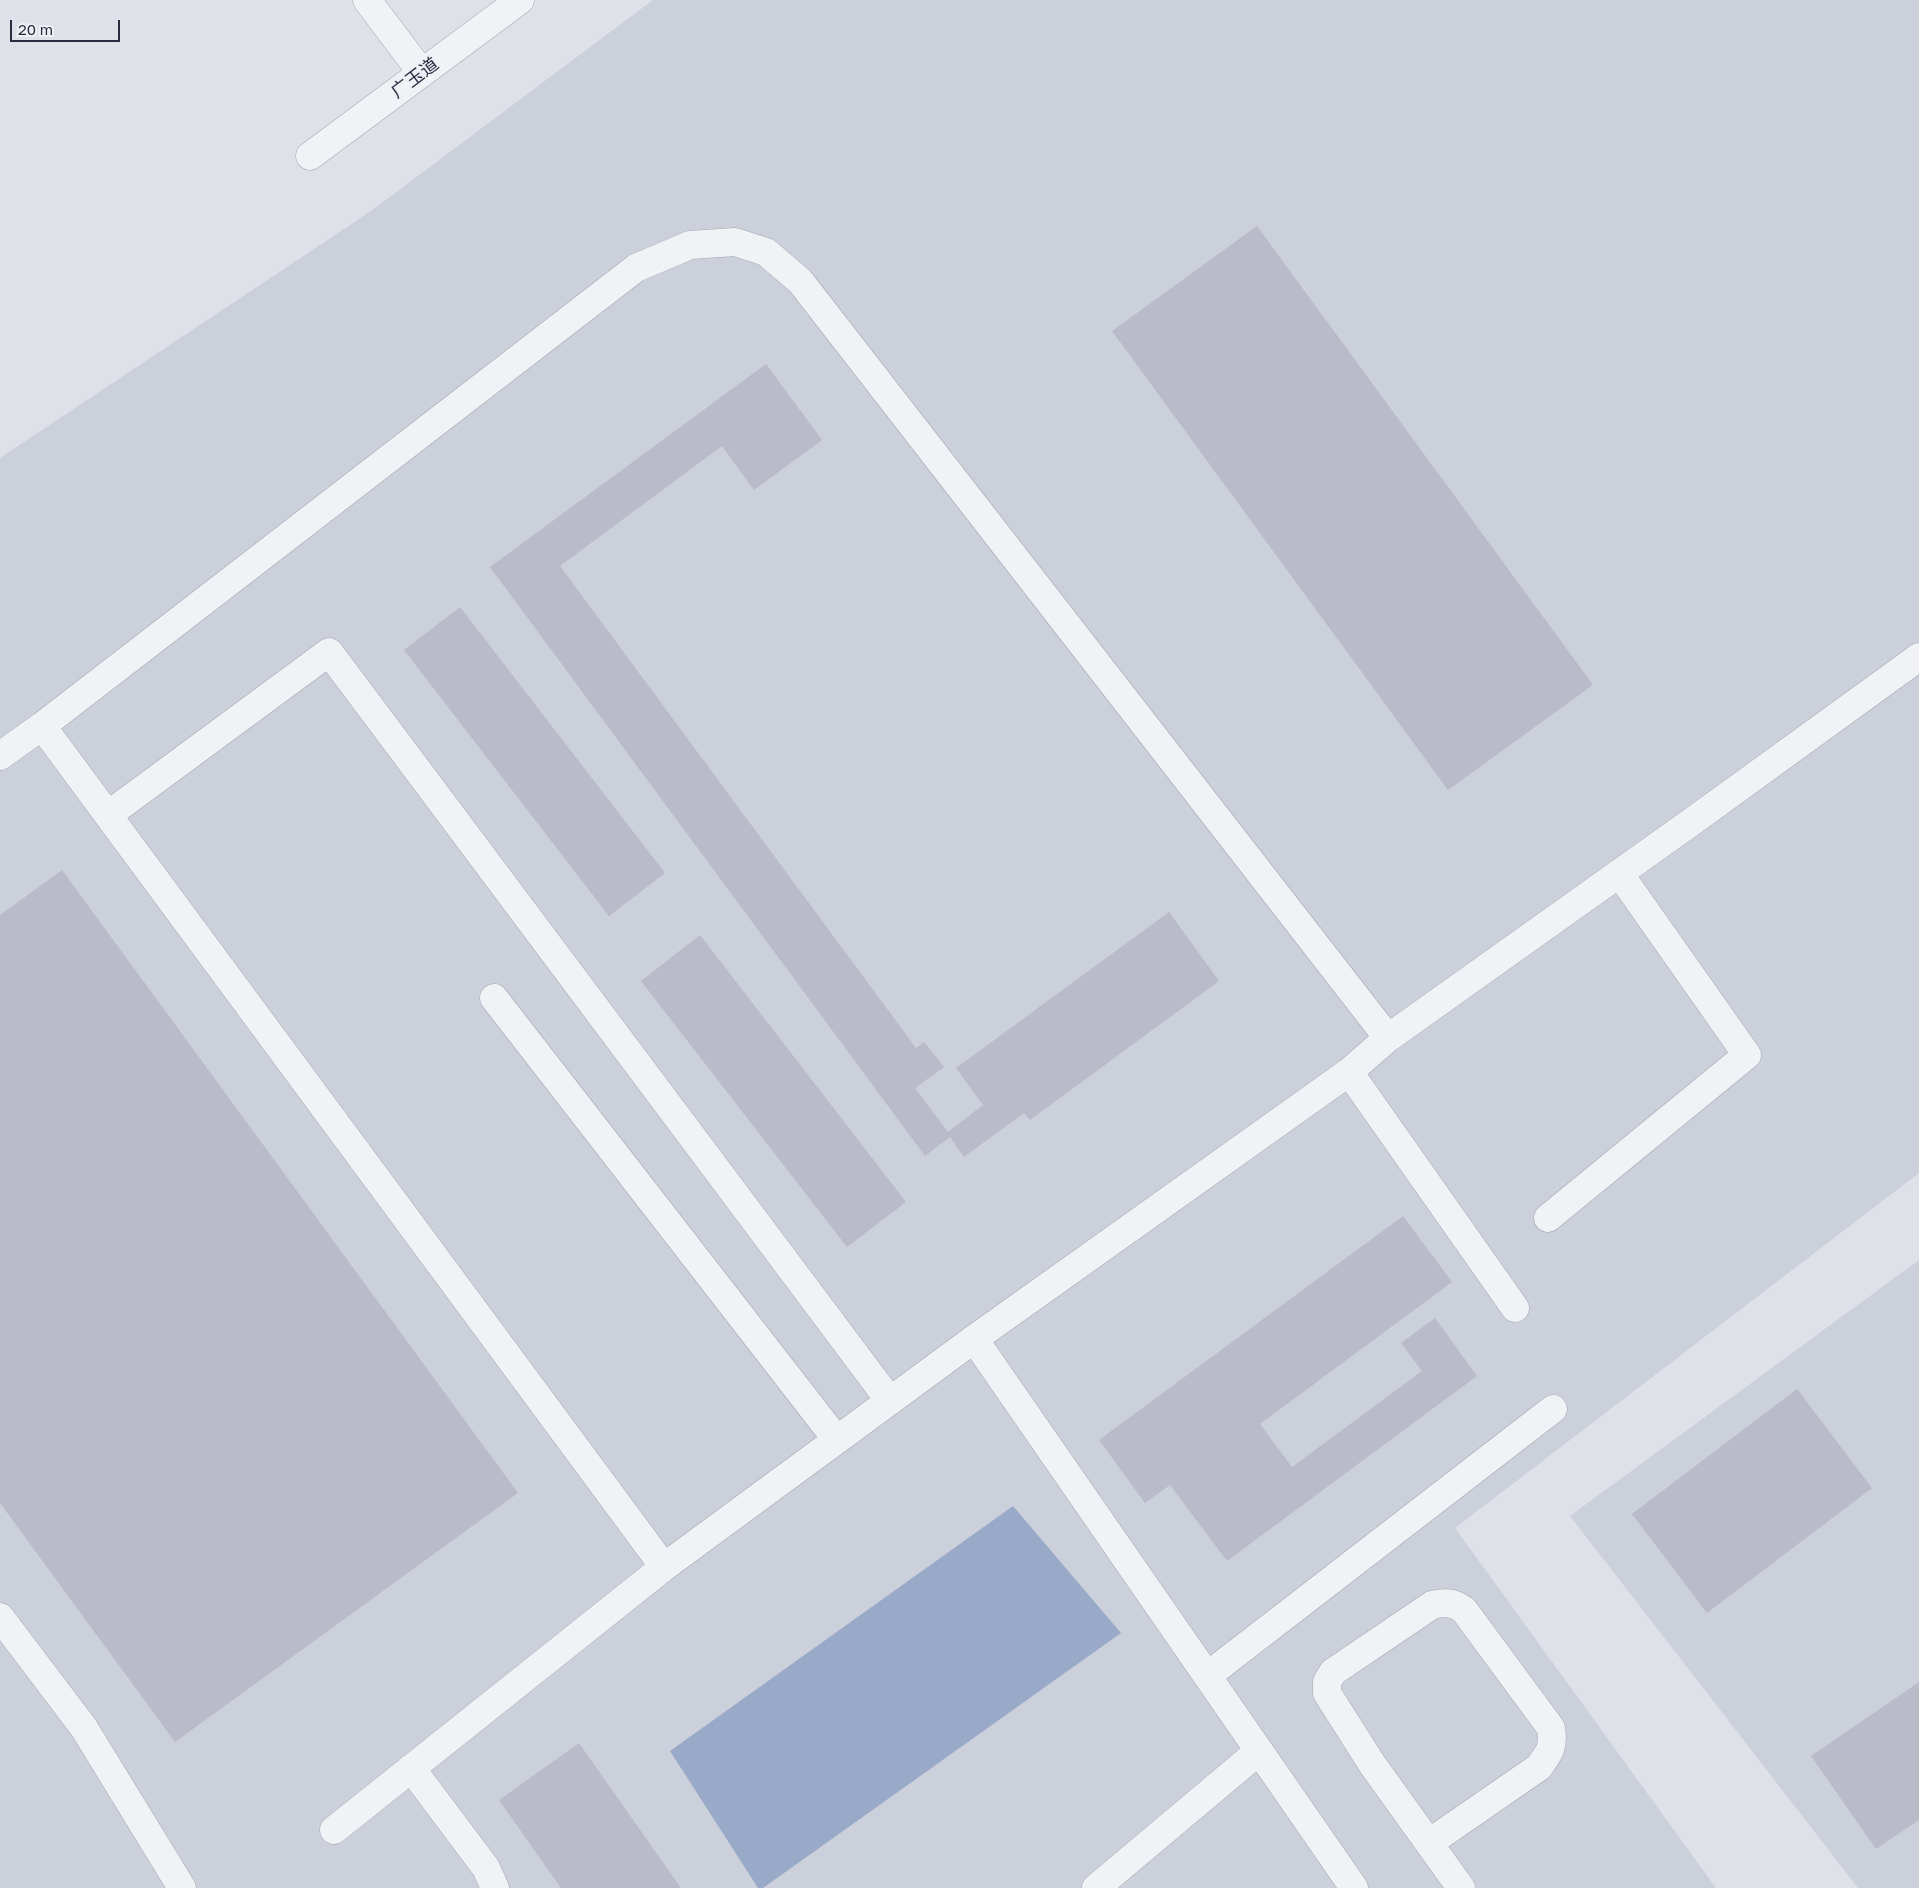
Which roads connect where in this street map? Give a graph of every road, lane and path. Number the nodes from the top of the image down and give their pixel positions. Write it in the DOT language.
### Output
graph roads {
  1 [pos="368,0"];
  2 [pos="520,0"];
  3 [pos="422,72"];
  4 [pos="310,156"];
  5 [pos="1919,657"];
  6 [pos="42,726"];
  7 [pos="0,756"];
  8 [pos="108,815"];
  9 [pos="1619,873"];
  10 [pos="494,998"];
  11 [pos="1388,1038"];
  12 [pos="1348,1072"];
  13 [pos="1548,1218"];
  14 [pos="1515,1308"];
  15 [pos="974,1339"];
  16 [pos="890,1401"];
  17 [pos="1553,1409"];
  18 [pos="837,1440"];
  19 [pos="664,1567"];
  20 [pos="0,1616"];
  21 [pos="1207,1676"];
  22 [pos="1259,1751"];
  23 [pos="411,1768"];
  24 [pos="334,1830"];
  25 [pos="1429,1843"];
  26 [pos="182,1888"];
  27 [pos="494,1888"];
  28 [pos="1096,1888"];
  29 [pos="1354,1888"];
  30 [pos="1461,1888"];
  1 -- 3 [label="street"];
  2 -- 3 [label="street, 广玉道"];
  3 -- 4 [label="street, 广玉道"];
  5 -- 9 [label="street"];
  6 -- 7 [label="street"];
  6 -- 8 [label="street"];
  6 -- 11 [label="street"];
  8 -- 16 [label="street"];
  8 -- 19 [label="street"];
  9 -- 11 [label="street"];
  9 -- 13 [label="street"];
  10 -- 18 [label="street"];
  11 -- 12 [label="street"];
  12 -- 14 [label="street"];
  12 -- 15 [label="street"];
  15 -- 16 [label="street"];
  15 -- 21 [label="street"];
  16 -- 18 [label="street"];
  17 -- 21 [label="street"];
  18 -- 19 [label="street"];
  19 -- 23 [label="street"];
  20 -- 26 [label="street"];
  21 -- 22 [label="street"];
  22 -- 28 [label="street"];
  22 -- 29 [label="street"];
  23 -- 24 [label="street"];
  23 -- 27 [label="street"];
  25 -- 25 [label="street"];
  25 -- 30 [label="street"];
}
